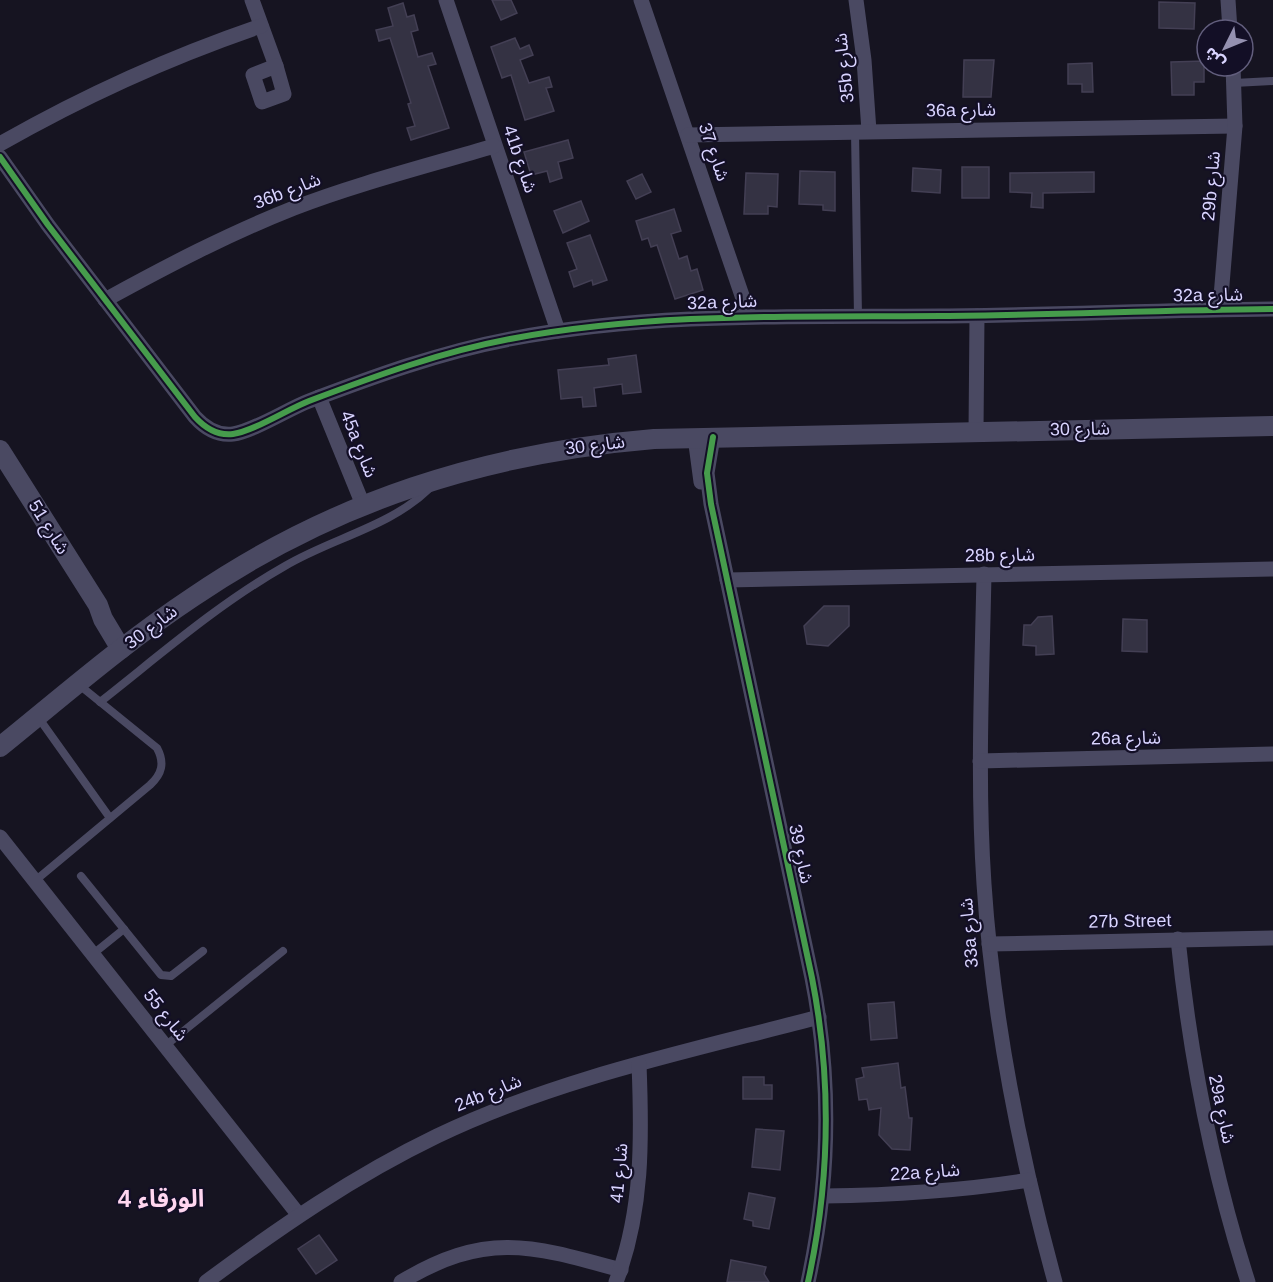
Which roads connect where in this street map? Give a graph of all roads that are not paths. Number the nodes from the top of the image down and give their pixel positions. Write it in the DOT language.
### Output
graph roads {
  1 [pos="252,0"];
  2 [pos="446,0"];
  3 [pos="641,0"];
  4 [pos="856,0"];
  5 [pos="1228,0"];
  6 [pos="1229,18"];
  7 [pos="261,26"];
  8 [pos="276,66"];
  9 [pos="1234,78"];
  10 [pos="1273,81"];
  11 [pos="1234,82"];
  12 [pos="1235,126"];
  13 [pos="862,131"];
  14 [pos="688,135"];
  15 [pos="0,144"];
  16 [pos="494,146"];
  17 [pos="0,157"];
  18 [pos="105,300"];
  19 [pos="1220,309"];
  20 [pos="1273,309"];
  21 [pos="749,316"];
  22 [pos="858,316"];
  23 [pos="977,316"];
  24 [pos="558,331"];
  25 [pos="319,397"];
  26 [pos="1273,426"];
  27 [pos="976,431"];
  28 [pos="704,437"];
  29 [pos="0,450"];
  30 [pos="442,477"];
  31 [pos="363,505"];
  32 [pos="1273,569"];
  33 [pos="984,574"];
  34 [pos="727,580"];
  35 [pos="125,646"];
  36 [pos="78,684"];
  37 [pos="100,702"];
  38 [pos="38,717"];
  39 [pos="0,747"];
  40 [pos="1273,754"];
  41 [pos="980,761"];
  42 [pos="110,818"];
  43 [pos="1,836"];
  44 [pos="81,876"];
  45 [pos="36,880"];
  46 [pos="124,929"];
  47 [pos="1273,938"];
  48 [pos="1178,939"];
  49 [pos="989,944"];
  50 [pos="203,951"];
  51 [pos="283,951"];
  52 [pos="93,954"];
  53 [pos="819,1017"];
  54 [pos="165,1046"];
  55 [pos="639,1064"];
  56 [pos="1029,1180"];
  57 [pos="824,1196"];
  58 [pos="298,1214"];
  59 [pos="619,1276"];
  60 [pos="206,1282"];
  61 [pos="401,1282"];
  62 [pos="808,1282"];
  63 [pos="1056,1282"];
  64 [pos="1248,1282"];
  1 -- 7 [label="street"];
  2 -- 16 [label="street, 41b شارع"];
  3 -- 14 [label="street, شارع 37"];
  4 -- 13 [label="street, 35b شارع"];
  5 -- 6 [label="street"];
  7 -- 8 [label="street"];
  7 -- 15 [label="street"];
  9 -- 11 [label="street, 29b شارع"];
  10 -- 11 [label="lane"];
  11 -- 12 [label="street, 29b شارع"];
  12 -- 13 [label="street, 36a شارع"];
  12 -- 19 [label="street, 29b شارع"];
  13 -- 14 [label="street, 36a شارع"];
  13 -- 22 [label="lane"];
  14 -- 21 [label="street, شارع 37"];
  16 -- 18 [label="street, 36b شارع"];
  16 -- 24 [label="street, 41b شارع"];
  17 -- 18 [label="street"];
  18 -- 25 [label="street, 32a شارع"];
  19 -- 20 [label="street, 32a شارع"];
  19 -- 23 [label="street, 32a شارع"];
  21 -- 22 [label="street, 32a شارع"];
  21 -- 24 [label="street, 32a شارع"];
  22 -- 23 [label="street, 32a شارع"];
  23 -- 27 [label="street"];
  24 -- 25 [label="street, 32a شارع"];
  25 -- 31 [label="street, 45a شارع"];
  26 -- 27 [label="street, شارع 30"];
  27 -- 28 [label="street, شارع 30"];
  28 -- 30 [label="street, شارع 30"];
  28 -- 34 [label="street, شارع 39"];
  29 -- 35 [label="street, شارع 51"];
  30 -- 31 [label="street, شارع 30"];
  30 -- 37 [label="lane"];
  31 -- 35 [label="street, شارع 30"];
  32 -- 33 [label="street, 28b شارع"];
  33 -- 34 [label="street, 28b شارع"];
  33 -- 41 [label="street, 33a شارع"];
  34 -- 53 [label="street, شارع 39"];
  35 -- 36 [label="street, شارع 30"];
  36 -- 37 [label="lane"];
  36 -- 38 [label="street, شارع 30"];
  37 -- 42 [label="lane"];
  38 -- 39 [label="street, شارع 30"];
  38 -- 42 [label="lane"];
  40 -- 41 [label="street, 26a شارع"];
  41 -- 49 [label="street, 33a شارع"];
  42 -- 45 [label="lane"];
  43 -- 45 [label="street, شارع 55"];
  44 -- 46 [label="lane"];
  45 -- 52 [label="street, شارع 55"];
  46 -- 50 [label="lane"];
  46 -- 52 [label="lane"];
  47 -- 48 [label="street, 27b Street"];
  48 -- 49 [label="street, 27b Street"];
  48 -- 64 [label="street, 29a شارع"];
  49 -- 56 [label="street, 33a شارع"];
  51 -- 54 [label="lane"];
  52 -- 54 [label="street, شارع 55"];
  53 -- 55 [label="street, 24b شارع"];
  53 -- 57 [label="street, شارع 39"];
  54 -- 58 [label="street, شارع 55"];
  55 -- 58 [label="street, 24b شارع"];
  55 -- 59 [label="street, شارع 41"];
  56 -- 57 [label="street, 22a شارع"];
  56 -- 63 [label="street, 33a شارع"];
  57 -- 62 [label="street, شارع 39"];
  58 -- 60 [label="street, 24b شارع"];
  59 -- 61 [label="street"];
}
